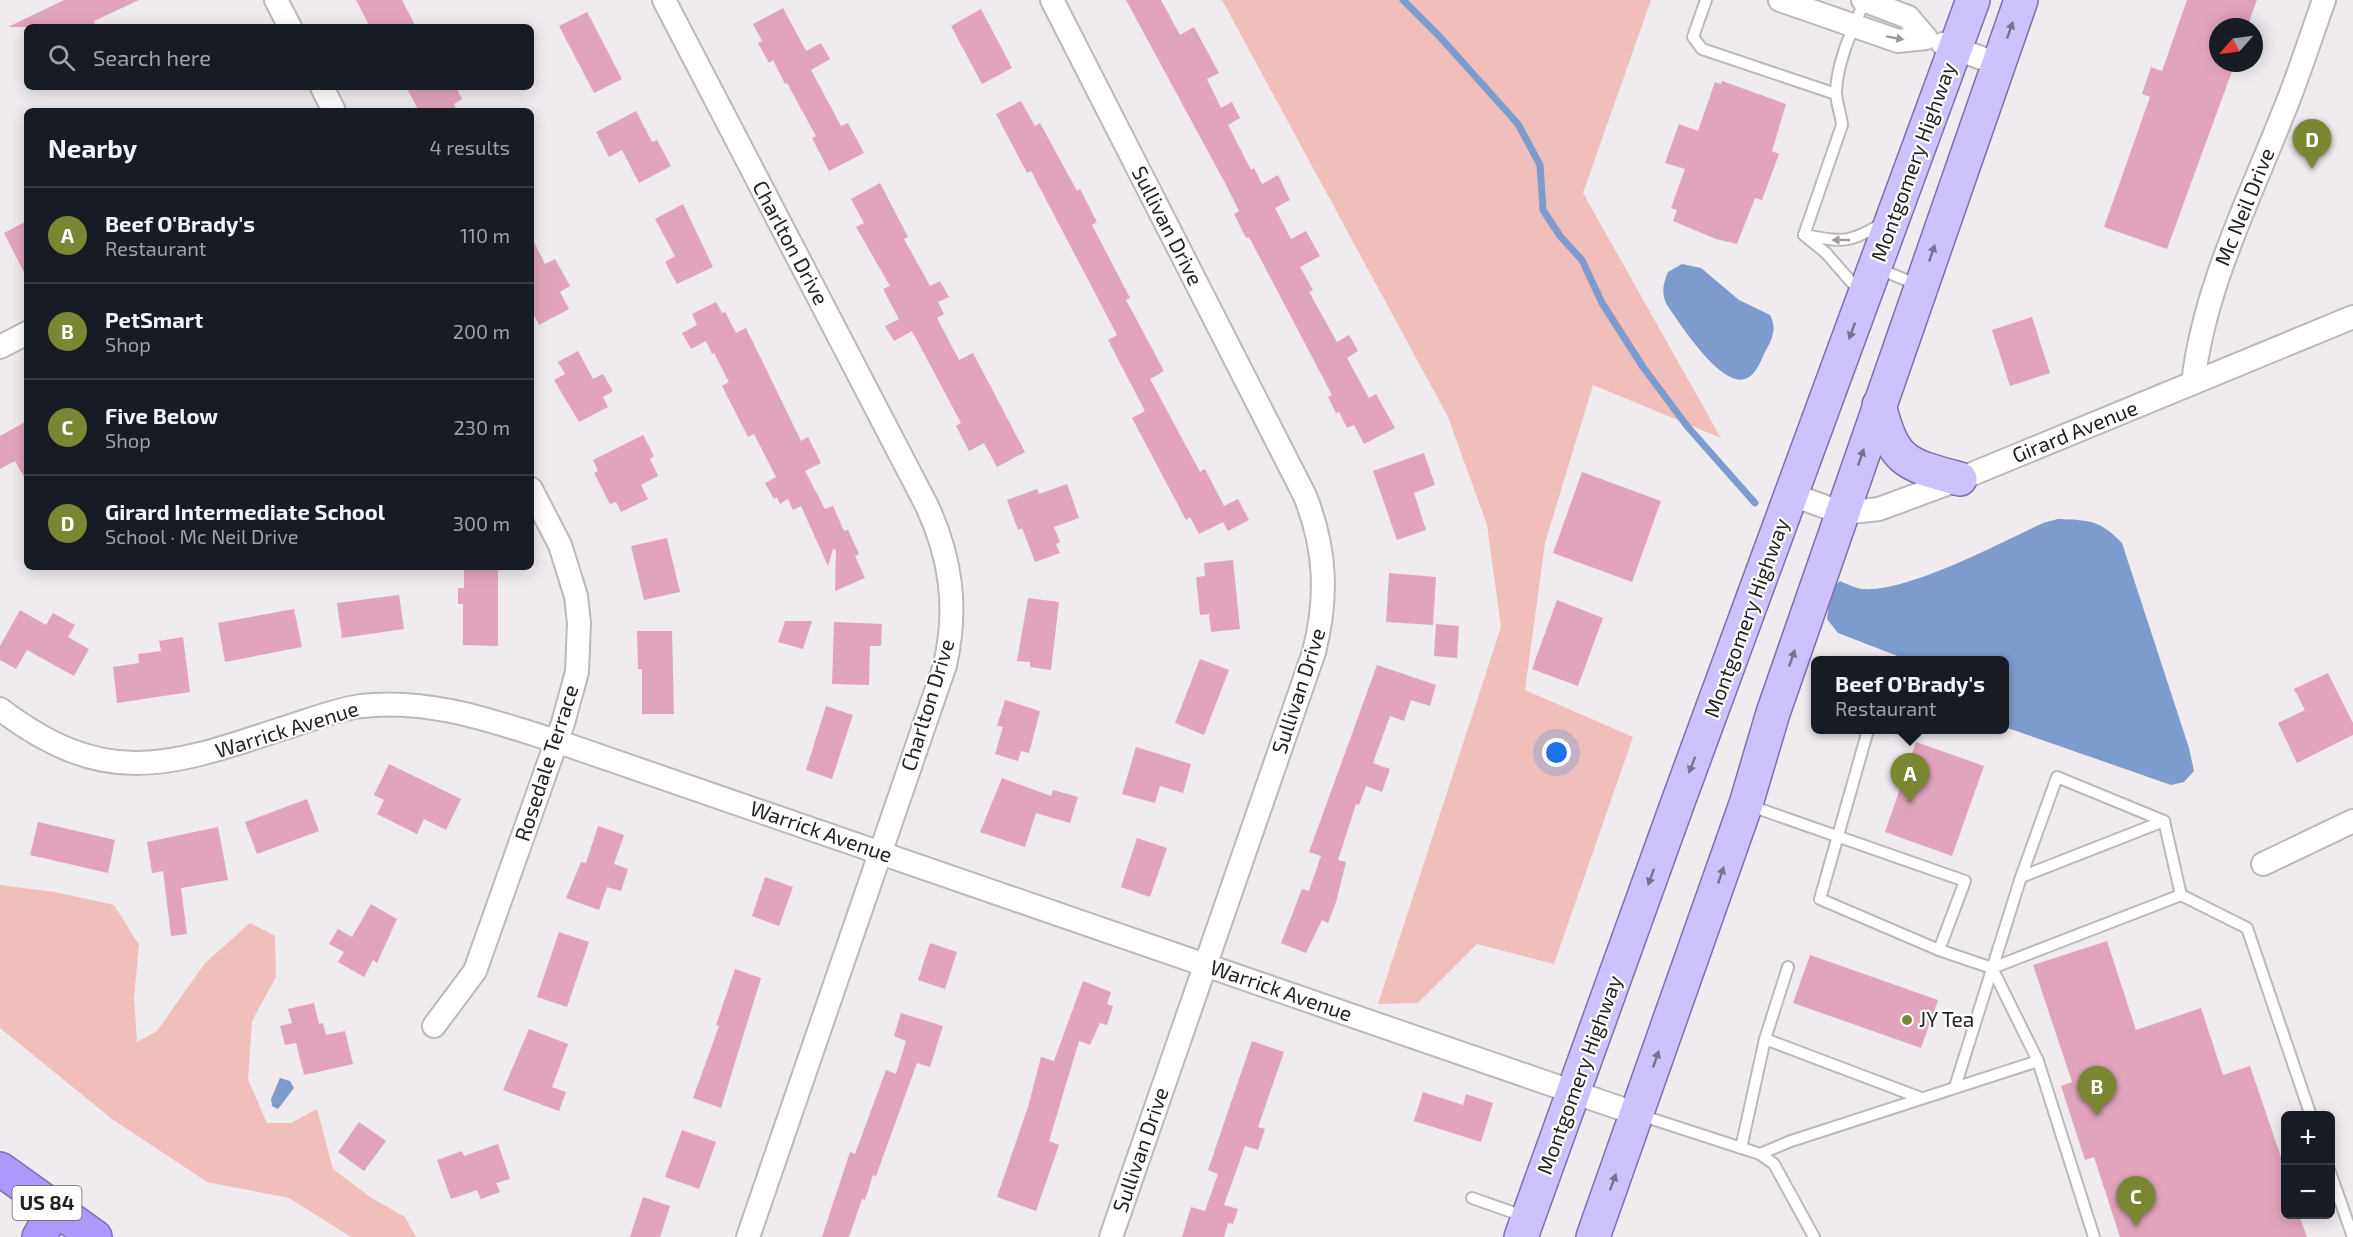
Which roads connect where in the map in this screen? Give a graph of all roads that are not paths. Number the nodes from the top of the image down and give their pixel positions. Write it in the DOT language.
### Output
graph roads {
  1 [pos="276,0"];
  2 [pos="664,0"];
  3 [pos="1052,0"];
  4 [pos="1706,0"];
  5 [pos="1780,0"];
  6 [pos="1864,0"];
  7 [pos="1973,0"];
  8 [pos="2021,0"];
  9 [pos="2324,0"];
  10 [pos="288,24"];
  11 [pos="1854,26"];
  12 [pos="1941,43"];
  13 [pos="1998,64"];
  14 [pos="324,90"];
  15 [pos="1836,94"];
  16 [pos="332,108"];
  17 [pos="1894,217"];
  18 [pos="1804,235"];
  19 [pos="1870,282"];
  20 [pos="1921,286"];
  21 [pos="2353,317"];
  22 [pos="24,335"];
  23 [pos="0,347"];
  24 [pos="2193,384"];
  25 [pos="1880,405"];
  26 [pos="1960,479"];
  27 [pos="534,495"];
  28 [pos="1793,495"];
  29 [pos="1842,513"];
  30 [pos="0,709"];
  31 [pos="1867,734"];
  32 [pos="556,741"];
  33 [pos="1746,804"];
  34 [pos="2164,821"];
  35 [pos="2353,821"];
  36 [pos="1838,836"];
  37 [pos="881,852"];
  38 [pos="2263,864"];
  39 [pos="2021,876"];
  40 [pos="2181,895"];
  41 [pos="1939,950"];
  42 [pos="1205,965"];
  43 [pos="1788,967"];
  44 [pos="1992,968"];
  45 [pos="434,1026"];
  46 [pos="1765,1039"];
  47 [pos="2038,1061"];
  48 [pos="1955,1088"];
  49 [pos="1574,1091"];
  50 [pos="1921,1098"];
  51 [pos="2309,1111"];
  52 [pos="1637,1114"];
  53 [pos="1741,1148"];
  54 [pos="1760,1154"];
  55 [pos="0,1169"];
  56 [pos="2335,1184"];
  57 [pos="1472,1198"];
  58 [pos="55,1209"];
  59 [pos="1525,1228"];
  60 [pos="39,1237"];
  61 [pos="95,1237"];
  62 [pos="748,1237"];
  63 [pos="1111,1237"];
  64 [pos="1593,1237"];
  65 [pos="1814,1237"];
  66 [pos="2094,1237"];
  67 [pos="2353,1237"];
  1 -- 10 [label="street"];
  2 -- 37 [label="street, Charlton Drive"];
  3 -- 42 [label="street, Sullivan Drive"];
  4 -- 15 [label="lane"];
  5 -- 11 [label="street"];
  6 -- 11 [label="lane"];
  6 -- 12 [label="street"];
  7 -- 12 [label="main road, Montgomery Highway"];
  13 -- 8 [label="main road, one-way"];
  9 -- 24 [label="street, Mc Neil Drive"];
  11 -- 12 [label="street, one-way"];
  11 -- 15 [label="lane"];
  12 -- 13 [label="street"];
  12 -- 17 [label="main road, Montgomery Highway"];
  20 -- 13 [label="main road, one-way"];
  14 -- 16 [label="street"];
  15 -- 18 [label="lane"];
  17 -- 18 [label="lane, one-way"];
  17 -- 19 [label="main road, Montgomery Highway"];
  18 -- 19 [label="lane"];
  19 -- 20 [label="lane"];
  19 -- 28 [label="main road, Montgomery Highway, one-way"];
  20 -- 25 [label="main road"];
  21 -- 24 [label="street, Girard Avenue"];
  22 -- 23 [label="street"];
  24 -- 26 [label="street, Girard Avenue"];
  25 -- 26 [label="main road"];
  29 -- 25 [label="main road, one-way"];
  26 -- 29 [label="street, Girard Avenue"];
  27 -- 32 [label="street, Rosedale Terrace"];
  28 -- 29 [label="street, Girard Avenue"];
  28 -- 49 [label="main road, Montgomery Highway, one-way"];
  33 -- 29 [label="main road, one-way"];
  30 -- 32 [label="street, Warrick Avenue"];
  31 -- 36 [label="lane"];
  32 -- 37 [label="street, Warrick Avenue"];
  32 -- 45 [label="street, Rosedale Terrace"];
  33 -- 36 [label="lane"];
  52 -- 33 [label="main road, one-way"];
  34 -- 39 [label="lane"];
  34 -- 39 [label="lane"];
  34 -- 40 [label="lane"];
  35 -- 38 [label="street"];
  36 -- 41 [label="lane"];
  36 -- 41 [label="lane"];
  37 -- 42 [label="street, Warrick Avenue"];
  37 -- 62 [label="street, Charlton Drive"];
  39 -- 44 [label="lane"];
  40 -- 44 [label="lane"];
  40 -- 51 [label="lane"];
  41 -- 44 [label="lane"];
  42 -- 49 [label="street, Warrick Avenue"];
  42 -- 63 [label="street, Sullivan Drive"];
  43 -- 46 [label="lane"];
  44 -- 47 [label="lane"];
  44 -- 48 [label="lane"];
  46 -- 50 [label="lane"];
  46 -- 53 [label="lane"];
  47 -- 48 [label="lane"];
  47 -- 66 [label="lane"];
  48 -- 50 [label="lane"];
  49 -- 52 [label="street, Warrick Avenue"];
  49 -- 59 [label="main road, Montgomery Highway"];
  50 -- 54 [label="lane"];
  52 -- 53 [label="lane"];
  64 -- 52 [label="main road, one-way"];
  53 -- 54 [label="lane"];
  54 -- 65 [label="lane"];
  55 -- 58 [label="highway, US 84"];
  56 -- 67 [label="lane"];
  57 -- 59 [label="lane"];
  58 -- 60 [label="highway"];
  58 -- 61 [label="highway, US 84"];
}
